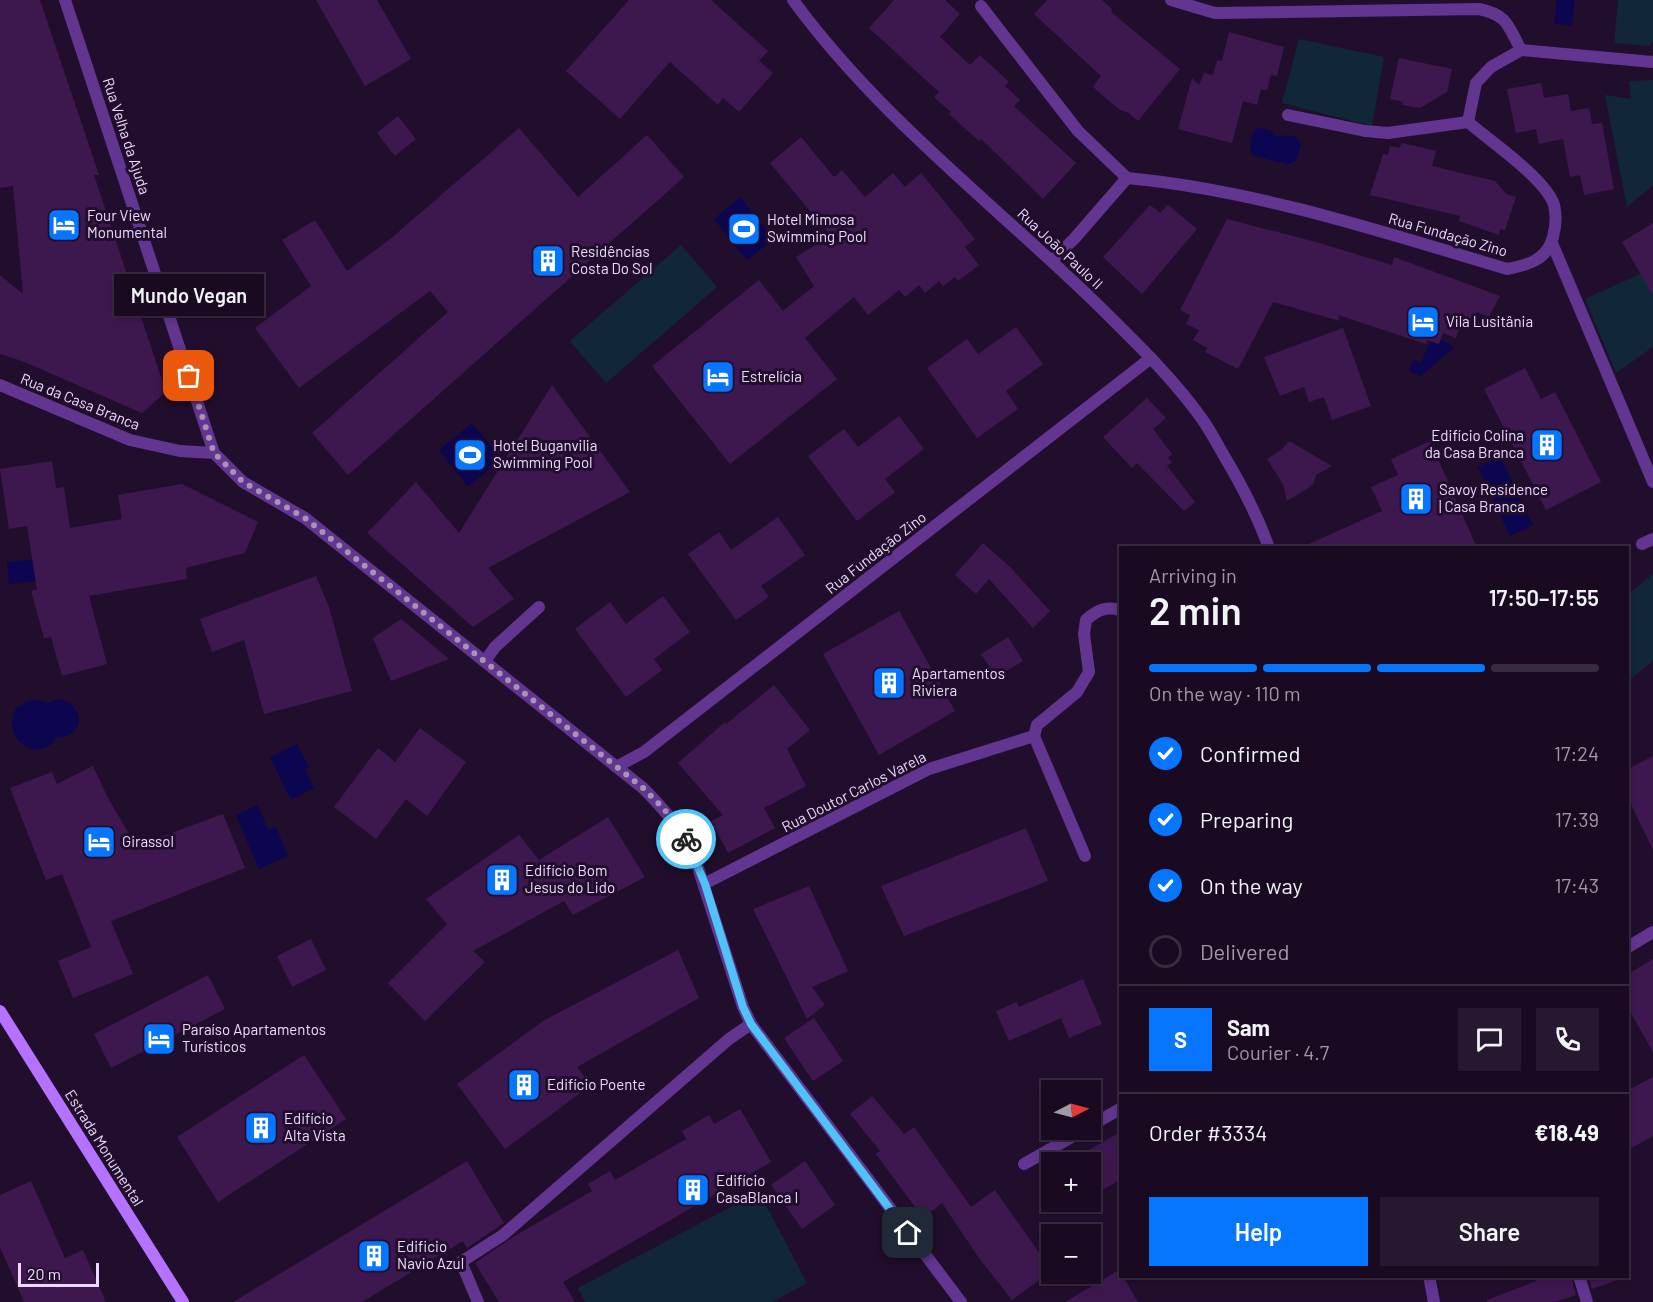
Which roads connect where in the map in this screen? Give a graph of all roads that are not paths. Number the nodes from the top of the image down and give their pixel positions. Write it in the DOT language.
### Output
graph roads {
  1 [pos="65,0"];
  2 [pos="793,0"];
  3 [pos="1171,0"];
  4 [pos="981,6"];
  5 [pos="1521,50"];
  6 [pos="1653,62"];
  7 [pos="1288,115"];
  8 [pos="1468,122"];
  9 [pos="1127,178"];
  10 [pos="1552,243"];
  11 [pos="1052,260"];
  12 [pos="1151,358"];
  13 [pos="0,385"];
  14 [pos="214,453"];
  15 [pos="1653,482"];
  16 [pos="1268,546"];
  17 [pos="539,607"];
  18 [pos="1115,609"];
  19 [pos="485,661"];
  20 [pos="1034,736"];
  21 [pos="616,767"];
  22 [pos="1085,856"];
  23 [pos="705,884"];
  24 [pos="1653,932"];
  25 [pos="1629,946"];
  26 [pos="0,1011"];
  27 [pos="751,1024"];
  28 [pos="1119,1110"];
  29 [pos="1101,1120"];
  30 [pos="1066,1140"];
  31 [pos="1024,1164"];
  32 [pos="1429,1278"];
  33 [pos="1580,1278"];
  34 [pos="183,1302"];
  35 [pos="478,1302"];
  36 [pos="961,1302"];
  37 [pos="1434,1302"];
  38 [pos="1587,1302"];
  1 -- 14 [label="street, Rua Velha da Ajuda"];
  2 -- 11 [label="street, Rua João Paulo II"];
  3 -- 5 [label="street"];
  4 -- 9 [label="street"];
  5 -- 6 [label="street"];
  5 -- 8 [label="street"];
  7 -- 8 [label="street"];
  8 -- 10 [label="street"];
  9 -- 10 [label="street, Rua Fundação Zino"];
  9 -- 11 [label="street"];
  10 -- 15 [label="street"];
  11 -- 12 [label="street, Rua João Paulo II"];
  12 -- 16 [label="street, Rua João Paulo II"];
  12 -- 21 [label="street, Rua Fundação Zino"];
  13 -- 14 [label="street, Rua da Casa Branca"];
  14 -- 19 [label="street"];
  17 -- 19 [label="street"];
  18 -- 20 [label="street"];
  19 -- 21 [label="street"];
  20 -- 22 [label="street"];
  20 -- 23 [label="street, Rua Doutor Carlos Varela"];
  21 -- 23 [label="street"];
  23 -- 27 [label="street"];
  24 -- 25 [label="street"];
  26 -- 34 [label="main road, Estrada Monumental"];
  27 -- 35 [label="street"];
  27 -- 36 [label="street"];
  28 -- 29 [label="street"];
  30 -- 31 [label="street"];
  32 -- 37 [label="street"];
  33 -- 38 [label="street"];
}
